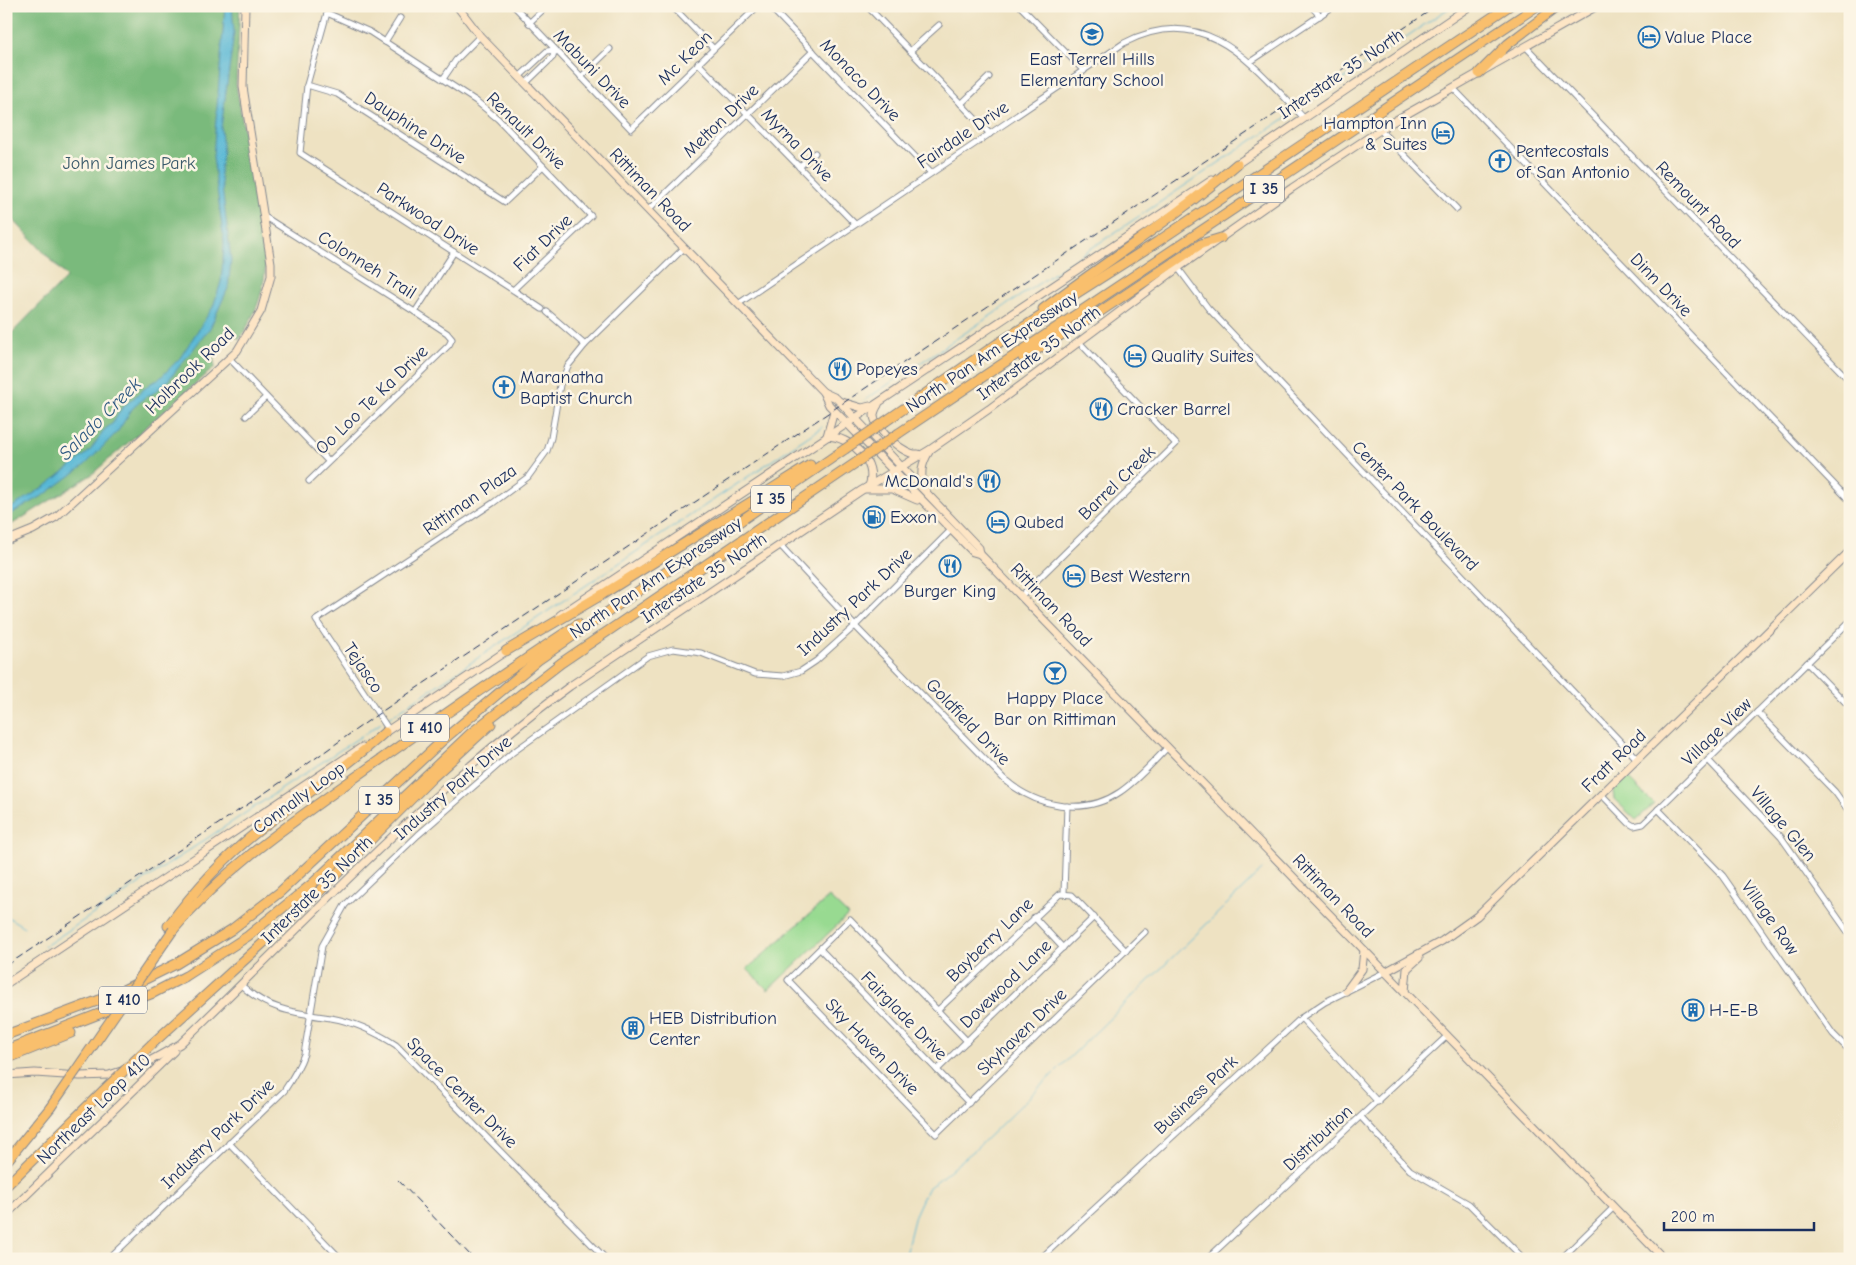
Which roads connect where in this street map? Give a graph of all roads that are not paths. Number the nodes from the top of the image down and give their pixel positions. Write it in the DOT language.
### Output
graph roads {
  1 [pos="245,6"];
  2 [pos="457,6"];
  3 [pos="514,6"];
  4 [pos="547,6"];
  5 [pos="672,6"];
  6 [pos="758,6"];
  7 [pos="769,6"];
  8 [pos="867,6"];
  9 [pos="1020,6"];
  10 [pos="1311,6"];
  11 [pos="1334,6"];
  12 [pos="1470,6"];
  13 [pos="1509,6"];
  14 [pos="1537,6"];
  15 [pos="1558,6"];
  16 [pos="1597,6"];
  17 [pos="1320,16"];
  18 [pos="400,18"];
  19 [pos="529,23"];
  20 [pos="939,25"];
  21 [pos="480,36"];
  22 [pos="385,42"];
  23 [pos="610,48"];
  24 [pos="713,48"];
  25 [pos="1527,48"];
  26 [pos="554,50"];
  27 [pos="813,51"];
  28 [pos="910,51"];
  29 [pos="1250,62"];
  30 [pos="698,63"];
  31 [pos="1084,71"];
  32 [pos="1478,73"];
  33 [pos="519,77"];
  34 [pos="581,77"];
  35 [pos="989,77"];
  36 [pos="443,78"];
  37 [pos="526,83"];
  38 [pos="307,85"];
  39 [pos="1452,88"];
  40 [pos="961,104"];
  41 [pos="1299,113"];
  42 [pos="748,114"];
  43 [pos="631,129"];
  44 [pos="1380,130"];
  45 [pos="990,134"];
  46 [pos="815,153"];
  47 [pos="1237,164"];
  48 [pos="543,166"];
  49 [pos="800,167"];
  50 [pos="931,173"];
  51 [pos="1457,209"];
  52 [pos="648,210"];
  53 [pos="591,216"];
  54 [pos="266,217"];
  55 [pos="855,224"];
  56 [pos="1220,238"];
  57 [pos="684,248"];
  58 [pos="454,252"];
  59 [pos="1178,268"];
  60 [pos="513,290"];
  61 [pos="738,304"];
  62 [pos="415,312"];
  63 [pos="452,339"];
  64 [pos="1080,343"];
  65 [pos="997,344"];
  66 [pos="585,345"];
  67 [pos="230,358"];
  68 [pos="991,373"];
  69 [pos="1850,381"];
  70 [pos="823,392"];
  71 [pos="266,397"];
  72 [pos="836,398"];
  73 [pos="880,402"];
  74 [pos="834,411"];
  75 [pos="246,416"];
  76 [pos="855,418"];
  77 [pos="846,424"];
  78 [pos="827,436"];
  79 [pos="931,448"];
  80 [pos="844,449"];
  81 [pos="920,454"];
  82 [pos="328,461"];
  83 [pos="901,466"];
  84 [pos="892,472"];
  85 [pos="309,481"];
  86 [pos="866,488"];
  87 [pos="928,496"];
  88 [pos="1850,501"];
  89 [pos="926,505"];
  90 [pos="951,530"];
  91 [pos="6,541"];
  92 [pos="780,545"];
  93 [pos="697,550"];
  94 [pos="1850,551"];
  95 [pos="980,554"];
  96 [pos="1021,596"];
  97 [pos="316,620"];
  98 [pos="1850,621"];
  99 [pos="855,626"];
  100 [pos="506,651"];
  101 [pos="1807,663"];
  102 [pos="535,683"];
  103 [pos="1850,707"];
  104 [pos="1757,712"];
  105 [pos="385,726"];
  106 [pos="1168,747"];
  107 [pos="1637,759"];
  108 [pos="1708,760"];
  109 [pos="1602,794"];
  110 [pos="1067,806"];
  111 [pos="1658,809"];
  112 [pos="1850,813"];
  113 [pos="1064,893"];
  114 [pos="1034,917"];
  115 [pos="1094,918"];
  116 [pos="170,928"];
  117 [pos="1145,932"];
  118 [pos="1850,934"];
  119 [pos="1432,947"];
  120 [pos="1063,948"];
  121 [pos="820,949"];
  122 [pos="1364,950"];
  123 [pos="1126,951"];
  124 [pos="1385,972"];
  125 [pos="186,976"];
  126 [pos="6,984"];
  127 [pos="241,986"];
  128 [pos="1346,991"];
  129 [pos="1405,992"];
  130 [pos="938,1010"];
  131 [pos="310,1017"];
  132 [pos="1301,1018"];
  133 [pos="6,1035"];
  134 [pos="1448,1036"];
  135 [pos="968,1040"];
  136 [pos="180,1044"];
  137 [pos="6,1050"];
  138 [pos="1850,1051"];
  139 [pos="6,1059"];
  140 [pos="937,1070"];
  141 [pos="6,1075"];
  142 [pos="1378,1102"];
  143 [pos="968,1103"];
  144 [pos="1361,1117"];
  145 [pos="936,1134"];
  146 [pos="229,1143"];
  147 [pos="6,1162"];
  148 [pos="6,1186"];
  149 [pos="1614,1207"];
  150 [pos="6,1215"];
  151 [pos="109,1259"];
  152 [pos="341,1259"];
  153 [pos="606,1259"];
  154 [pos="1040,1259"];
  155 [pos="1207,1259"];
  156 [pos="1524,1259"];
  157 [pos="1561,1259"];
  158 [pos="1664,1259"];
  1 -- 54 [label="main road, Holbrook Road"];
  2 -- 21 [label="main road, Rittiman Road"];
  3 -- 19 [label="street, Mabuni Drive"];
  4 -- 19 [label="street"];
  5 -- 24 [label="street"];
  6 -- 24 [label="street, Mc Keon"];
  7 -- 27 [label="street, Monaco Drive"];
  8 -- 28 [label="street"];
  9 -- 31 [label="street"];
  10 -- 17 [label="street"];
  11 -- 17 [label="street"];
  12 -- 41 [label="main road, Interstate 35 North"];
  13 -- 65 [label="highway, North Pan Am Expressway / I 35"];
  14 -- 68 [label="highway, North Pan Am Expressway / I 35"];
  15 -- 32 [label="highway"];
  16 -- 25 [label="main road, Interstate 35 North"];
  17 -- 29 [label="street"];
  18 -- 22 [label="street"];
  19 -- 26 [label="street, Mabuni Drive"];
  20 -- 28 [label="street"];
  21 -- 33 [label="main road, Rittiman Road"];
  21 -- 36 [label="street"];
  22 -- 36 [label="street, Renault Drive"];
  22 -- 38 [label="street, Renault Drive"];
  23 -- 34 [label="street"];
  24 -- 30 [label="street, Mc Keon"];
  25 -- 32 [label="main road, Interstate 35 North"];
  25 -- 69 [label="street, Remount Road"];
  26 -- 33 [label="street"];
  26 -- 34 [label="street, Mabuni Drive"];
  26 -- 37 [label="street"];
  27 -- 42 [label="street, Melton Drive"];
  27 -- 50 [label="street, Monaco Drive"];
  28 -- 40 [label="street"];
  29 -- 31 [label="street, Fairdale Drive"];
  29 -- 41 [label="street, Fairdale Drive"];
  30 -- 42 [label="street, Myrna Drive"];
  30 -- 43 [label="street, Mc Keon"];
  31 -- 45 [label="street, Fairdale Drive"];
  32 -- 39 [label="main road, Interstate 35 North"];
  33 -- 37 [label="main road, Rittiman Road"];
  34 -- 43 [label="street, Mabuni Drive"];
  35 -- 40 [label="street"];
  36 -- 48 [label="street, Renault Drive"];
  37 -- 52 [label="main road, Rittiman Road"];
  38 -- 48 [label="street, Dauphine Drive"];
  38 -- 58 [label="street, Parkwood Drive"];
  39 -- 44 [label="main road, Interstate 35 North"];
  39 -- 88 [label="street, Dinn Drive"];
  40 -- 45 [label="street"];
  41 -- 47 [label="main road, Interstate 35 North"];
  42 -- 49 [label="street, Myrna Drive"];
  42 -- 52 [label="street, Melton Drive"];
  44 -- 51 [label="street"];
  44 -- 56 [label="main road, Interstate 35 North"];
  45 -- 50 [label="street, Fairdale Drive"];
  46 -- 49 [label="street"];
  47 -- 65 [label="highway"];
  47 -- 73 [label="main road, Interstate 35 North"];
  48 -- 53 [label="street, Renault Drive"];
  49 -- 55 [label="street, Myrna Drive"];
  50 -- 55 [label="street, Fairdale Drive"];
  52 -- 57 [label="main road, Rittiman Road"];
  53 -- 60 [label="street, Fiat Drive"];
  54 -- 62 [label="street, Colonneh Trail"];
  54 -- 67 [label="main road, Holbrook Road"];
  55 -- 61 [label="street, Fairdale Drive"];
  56 -- 59 [label="main road, Interstate 35 North"];
  56 -- 68 [label="highway"];
  57 -- 61 [label="main road, Rittiman Road"];
  57 -- 66 [label="street, Rittiman Plaza"];
  58 -- 60 [label="street, Parkwood Drive"];
  58 -- 62 [label="street"];
  59 -- 64 [label="main road, Interstate 35 North"];
  59 -- 107 [label="street, Center Park Boulevard"];
  60 -- 66 [label="street, Parkwood Drive"];
  61 -- 70 [label="main road, Rittiman Road"];
  62 -- 63 [label="street, Colonneh Trail"];
  63 -- 82 [label="street, Oo Loo Te Ka Drive"];
  64 -- 79 [label="main road, Interstate 35 North"];
  64 -- 96 [label="street, Barrel Creek"];
  65 -- 80 [label="highway, North Pan Am Expressway / I 35, bridge"];
  66 -- 97 [label="street, Rittiman Plaza"];
  67 -- 71 [label="street"];
  67 -- 91 [label="main road, Holbrook Road"];
  68 -- 102 [label="highway, North Pan Am Expressway / I 35, bridge"];
  70 -- 72 [label="main road, Rittiman Road"];
  70 -- 74 [label="main road, Rittiman Road"];
  71 -- 75 [label="street"];
  71 -- 82 [label="street"];
  72 -- 73 [label="main road"];
  72 -- 76 [label="main road, Rittiman Road"];
  73 -- 76 [label="main road, Interstate 35 North"];
  73 -- 81 [label="main road"];
  74 -- 77 [label="main road, Rittiman Road"];
  74 -- 78 [label="main road"];
  76 -- 77 [label="main road, Interstate 35 North"];
  76 -- 83 [label="main road, Rittiman Road"];
  77 -- 78 [label="main road, Interstate 35 North"];
  77 -- 84 [label="main road, Rittiman Road"];
  78 -- 86 [label="main road"];
  78 -- 100 [label="main road, Interstate 35 North"];
  79 -- 81 [label="main road, Interstate 35 North"];
  79 -- 87 [label="main road"];
  80 -- 93 [label="highway, North Pan Am Expressway / I 35"];
  80 -- 100 [label="highway"];
  81 -- 83 [label="main road, Interstate 35 North"];
  82 -- 85 [label="street, Oo Loo Te Ka Drive"];
  83 -- 84 [label="main road, Interstate 35 North"];
  83 -- 87 [label="main road, Rittiman Road"];
  84 -- 86 [label="main road, Interstate 35 North"];
  84 -- 89 [label="main road, Rittiman Road"];
  86 -- 89 [label="main road"];
  86 -- 92 [label="main road, Interstate 35 North"];
  87 -- 95 [label="main road, Rittiman Road"];
  89 -- 90 [label="main road, Rittiman Road"];
  90 -- 95 [label="main road, Rittiman Road"];
  90 -- 99 [label="street, Industry Park Drive"];
  92 -- 99 [label="street, Goldfield Drive"];
  92 -- 127 [label="main road, Interstate 35 North"];
  93 -- 116 [label="highway, Connally Loop / I 410"];
  93 -- 133 [label="highway, North Pan Am Expressway / I 35"];
  94 -- 107 [label="main road, Fratt Road"];
  95 -- 96 [label="main road, Rittiman Road"];
  96 -- 106 [label="main road, Rittiman Road"];
  97 -- 105 [label="street, Tejasco"];
  98 -- 101 [label="street, Village View"];
  99 -- 110 [label="street, Goldfield Drive"];
  99 -- 131 [label="street, Industry Park Drive"];
  100 -- 105 [label="main road, Interstate 35 North"];
  101 -- 103 [label="street"];
  101 -- 104 [label="street, Village View"];
  102 -- 125 [label="highway, North Pan Am Expressway / I 35"];
  102 -- 148 [label="highway, I 410, bridge"];
  104 -- 108 [label="street, Village View"];
  104 -- 112 [label="street"];
  105 -- 116 [label="highway"];
  105 -- 126 [label="main road, Interstate 35 North"];
  106 -- 110 [label="street, Goldfield Drive"];
  106 -- 122 [label="main road, Rittiman Road"];
  107 -- 109 [label="main road, Fratt Road"];
  108 -- 111 [label="street, Village View"];
  108 -- 118 [label="street, Village Glen"];
  109 -- 111 [label="street, Village View"];
  109 -- 119 [label="main road, Fratt Road"];
  110 -- 113 [label="street"];
  111 -- 138 [label="street, Village Row"];
  113 -- 114 [label="street, Bayberry Lane"];
  113 -- 115 [label="street"];
  114 -- 120 [label="street"];
  114 -- 130 [label="street, Bayberry Lane"];
  115 -- 120 [label="street, Dovewood Lane"];
  115 -- 123 [label="street"];
  116 -- 147 [label="highway, Connally Loop / I 410, bridge"];
  117 -- 123 [label="street, Skyhaven Drive"];
  119 -- 124 [label="main road, Fratt Road"];
  119 -- 129 [label="main road"];
  120 -- 135 [label="street, Dovewood Lane"];
  121 -- 130 [label="street"];
  121 -- 140 [label="street, Fairglade Drive"];
  121 -- 145 [label="street, Sky Haven Drive"];
  122 -- 124 [label="main road, Rittiman Road"];
  122 -- 128 [label="main road"];
  123 -- 143 [label="street, Skyhaven Drive"];
  124 -- 128 [label="street, Business Park"];
  124 -- 129 [label="main road, Rittiman Road"];
  125 -- 137 [label="highway, North Pan Am Expressway / I 35"];
  125 -- 139 [label="highway"];
  127 -- 131 [label="street, Space Center Drive"];
  127 -- 136 [label="main road, Interstate 35 North"];
  128 -- 132 [label="street, Business Park"];
  129 -- 134 [label="main road, Rittiman Road"];
  130 -- 135 [label="street"];
  131 -- 146 [label="street, Industry Park Drive"];
  131 -- 153 [label="street, Space Center Drive"];
  132 -- 142 [label="street"];
  132 -- 154 [label="street, Business Park"];
  134 -- 142 [label="street, Distribution"];
  134 -- 149 [label="main road, Rittiman Road"];
  135 -- 140 [label="street, Dovewood Lane"];
  136 -- 141 [label="main road, Interstate 35 North"];
  136 -- 150 [label="main road, Northeast Loop 410"];
  140 -- 143 [label="street, Fairglade Drive"];
  142 -- 144 [label="street, Distribution"];
  143 -- 145 [label="street, Skyhaven Drive"];
  144 -- 155 [label="street, Distribution"];
  144 -- 156 [label="street"];
  146 -- 151 [label="street, Industry Park Drive"];
  146 -- 152 [label="street"];
  149 -- 157 [label="street"];
  149 -- 158 [label="main road, Rittiman Road"];
}
